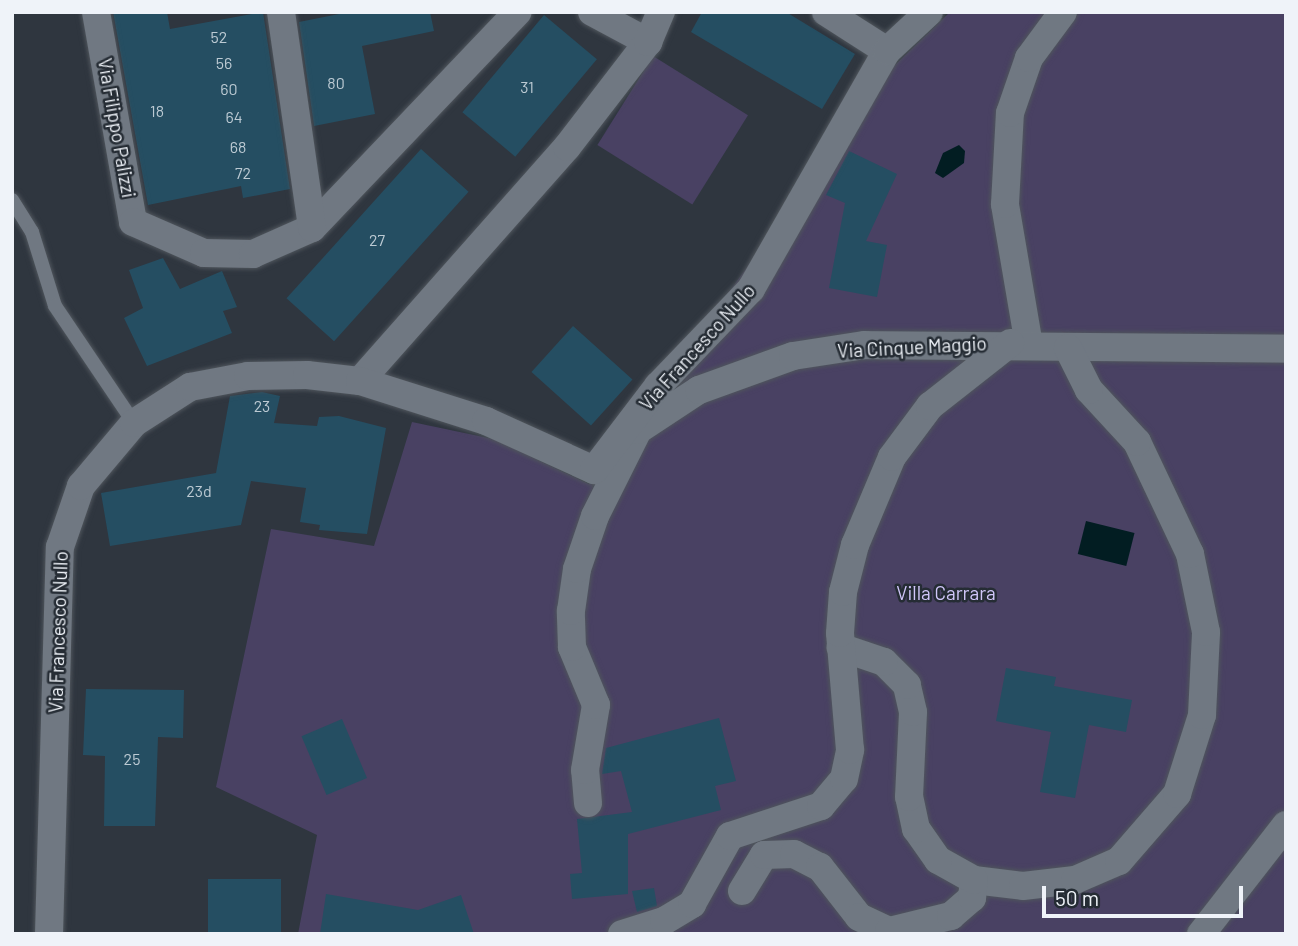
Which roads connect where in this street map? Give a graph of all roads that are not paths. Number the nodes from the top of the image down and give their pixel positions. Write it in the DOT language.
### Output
graph roads {
  1 [pos="96,12"];
  2 [pos="281,12"];
  3 [pos="518,12"];
  4 [pos="592,12"];
  5 [pos="661,12"];
  6 [pos="826,12"];
  7 [pos="929,12"];
  8 [pos="1063,12"];
  9 [pos="648,43"];
  10 [pos="887,51"];
  11 [pos="12,200"];
  12 [pos="312,229"];
  13 [pos="1019,344"];
  14 [pos="1069,348"];
  15 [pos="1286,349"];
  16 [pos="360,381"];
  17 [pos="134,423"];
  18 [pos="840,647"];
  19 [pos="588,803"];
  20 [pos="1286,825"];
  21 [pos="974,880"];
  22 [pos="742,891"];
  23 [pos="49,934"];
  24 [pos="622,934"];
  25 [pos="1201,934"];
  1 -- 12 [label="street, Via Filippo Palizzi"];
  2 -- 12 [label="street"];
  3 -- 12 [label="street, Via Filippo Palizzi"];
  4 -- 9 [label="street"];
  5 -- 9 [label="street"];
  6 -- 10 [label="street"];
  7 -- 10 [label="street, Via Francesco Nullo"];
  8 -- 13 [label="street"];
  9 -- 16 [label="street"];
  10 -- 16 [label="street, Via Francesco Nullo"];
  11 -- 17 [label="lane"];
  13 -- 14 [label="street, Via Cinque Maggio"];
  13 -- 18 [label="street, Via Cinque Maggio"];
  13 -- 19 [label="street, Via Cinque Maggio"];
  14 -- 15 [label="street, Via Cinque Maggio"];
  14 -- 21 [label="street"];
  16 -- 17 [label="street, Via Francesco Nullo"];
  17 -- 23 [label="street, Via Francesco Nullo"];
  18 -- 21 [label="street"];
  18 -- 24 [label="street, Via Cinque Maggio"];
  20 -- 25 [label="street"];
  21 -- 22 [label="street"];
}
